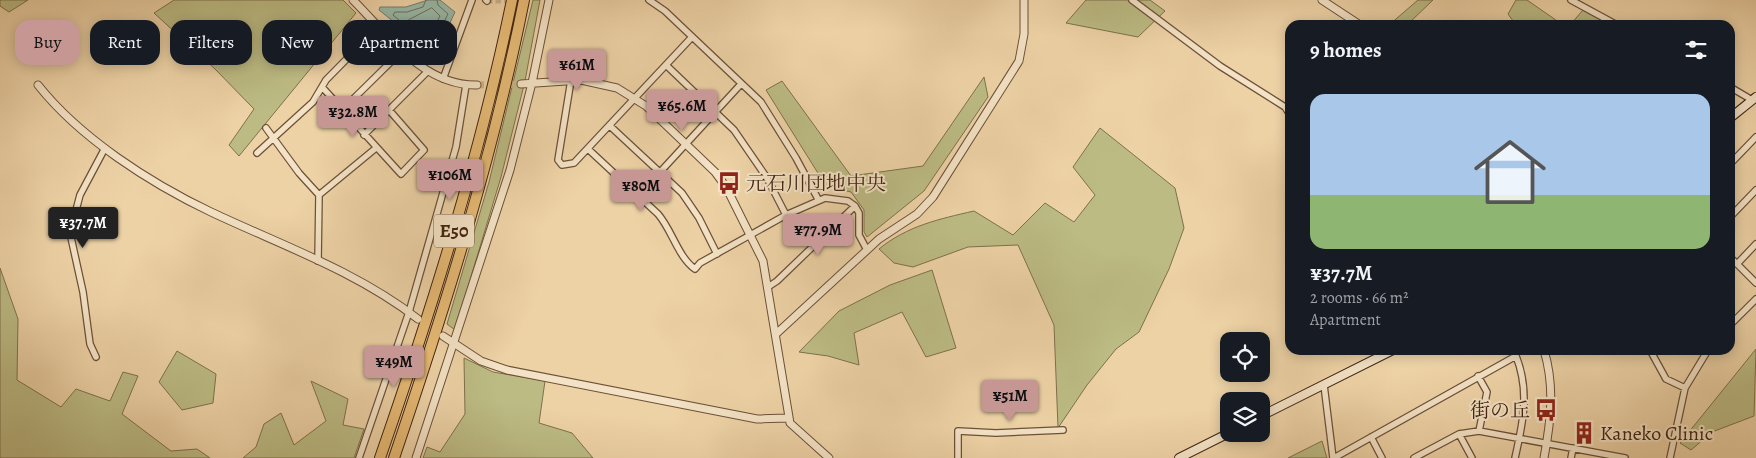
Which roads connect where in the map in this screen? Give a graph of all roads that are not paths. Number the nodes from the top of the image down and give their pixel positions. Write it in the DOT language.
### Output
graph roads {
  1 [pos="353,0"];
  2 [pos="472,0"];
  3 [pos="512,0"];
  4 [pos="524,0"];
  5 [pos="549,0"];
  6 [pos="649,0"];
  7 [pos="1024,0"];
  8 [pos="1132,0"];
  9 [pos="1322,0"];
  10 [pos="1570,0"];
  11 [pos="373,20"];
  12 [pos="1352,20"];
  13 [pos="1608,20"];
  14 [pos="692,37"];
  15 [pos="343,65"];
  16 [pos="388,65"];
  17 [pos="420,65"];
  18 [pos="667,66"];
  19 [pos="428,72"];
  20 [pos="443,79"];
  21 [pos="571,80"];
  22 [pos="532,83"];
  23 [pos="521,84"];
  24 [pos="741,84"];
  25 [pos="38,85"];
  26 [pos="466,85"];
  27 [pos="477,85"];
  28 [pos="322,87"];
  29 [pos="1735,89"];
  30 [pos="635,98"];
  31 [pos="1755,98"];
  32 [pos="1285,107"];
  33 [pos="343,109"];
  34 [pos="390,111"];
  35 [pos="715,112"];
  36 [pos="1735,114"];
  37 [pos="610,126"];
  38 [pos="266,128"];
  39 [pos="364,135"];
  40 [pos="1756,137"];
  41 [pos="274,138"];
  42 [pos="685,143"];
  43 [pos="105,148"];
  44 [pos="376,148"];
  45 [pos="588,149"];
  46 [pos="257,153"];
  47 [pos="1735,159"];
  48 [pos="660,172"];
  49 [pos="1756,190"];
  50 [pos="319,195"];
  51 [pos="639,195"];
  52 [pos="818,199"];
  53 [pos="855,206"];
  54 [pos="1735,212"];
  55 [pos="786,216"];
  56 [pos="752,235"];
  57 [pos="1756,244"];
  58 [pos="867,250"];
  59 [pos="717,254"];
  60 [pos="318,261"];
  61 [pos="1737,264"];
  62 [pos="1756,283"];
  63 [pos="768,286"];
  64 [pos="1756,299"];
  65 [pos="409,312"];
  66 [pos="418,319"];
  67 [pos="1735,320"];
  68 [pos="776,334"];
  69 [pos="443,336"];
  70 [pos="454,345"];
  71 [pos="1384,355"];
  72 [pos="1545,355"];
  73 [pos="1653,355"];
  74 [pos="1705,355"];
  75 [pos="96,357"];
  76 [pos="1478,376"];
  77 [pos="1324,385"];
  78 [pos="1684,388"];
  79 [pos="1270,412"];
  80 [pos="788,418"];
  81 [pos="1063,430"];
  82 [pos="1479,431"];
  83 [pos="1459,434"];
  84 [pos="1370,437"];
  85 [pos="1220,438"];
  86 [pos="1520,438"];
  87 [pos="1547,443"];
  88 [pos="1573,448"];
  89 [pos="1425,455"];
  90 [pos="1612,457"];
  91 [pos="359,458"];
  92 [pos="380,458"];
  93 [pos="394,458"];
  94 [pos="416,458"];
  95 [pos="829,458"];
  96 [pos="958,458"];
  97 [pos="1179,458"];
  98 [pos="1333,458"];
  99 [pos="1382,458"];
  100 [pos="1414,458"];
  101 [pos="1472,458"];
  102 [pos="1515,458"];
  103 [pos="1544,458"];
  104 [pos="1571,458"];
  105 [pos="1625,458"];
  106 [pos="1670,458"];
  1 -- 11 [label="street"];
  2 -- 20 [label="street"];
  3 -- 92 [label="highway, E50"];
  4 -- 93 [label="highway, E50"];
  5 -- 22 [label="street"];
  6 -- 14 [label="street"];
  7 -- 58 [label="street"];
  8 -- 32 [label="street"];
  9 -- 12 [label="street"];
  10 -- 13 [label="street"];
  14 -- 18 [label="street"];
  14 -- 24 [label="street"];
  15 -- 28 [label="street"];
  16 -- 33 [label="street"];
  17 -- 19 [label="street"];
  18 -- 30 [label="street"];
  18 -- 35 [label="street"];
  19 -- 20 [label="street"];
  19 -- 34 [label="street"];
  20 -- 26 [label="street"];
  21 -- 22 [label="street"];
  21 -- 30 [label="street"];
  21 -- 45 [label="street"];
  22 -- 23 [label="street"];
  22 -- 70 [label="street"];
  24 -- 35 [label="street"];
  24 -- 52 [label="street"];
  25 -- 43 [label="street"];
  26 -- 27 [label="street"];
  26 -- 65 [label="street"];
  28 -- 33 [label="street"];
  28 -- 41 [label="street"];
  29 -- 31 [label="street"];
  30 -- 37 [label="street"];
  30 -- 42 [label="street"];
  31 -- 36 [label="main road"];
  33 -- 39 [label="street"];
  34 -- 39 [label="street"];
  34 -- 44 [label="street"];
  35 -- 42 [label="street"];
  35 -- 55 [label="street"];
  37 -- 45 [label="street"];
  37 -- 48 [label="street"];
  38 -- 41 [label="street"];
  39 -- 44 [label="street"];
  40 -- 47 [label="street"];
  41 -- 46 [label="street"];
  41 -- 50 [label="street"];
  42 -- 48 [label="street"];
  42 -- 56 [label="street"];
  43 -- 60 [label="street"];
  43 -- 75 [label="street"];
  44 -- 50 [label="street"];
  45 -- 51 [label="street"];
  48 -- 51 [label="street"];
  48 -- 59 [label="street"];
  49 -- 54 [label="street"];
  50 -- 60 [label="street"];
  51 -- 59 [label="street"];
  52 -- 53 [label="street"];
  52 -- 55 [label="street"];
  53 -- 58 [label="street"];
  53 -- 63 [label="street"];
  55 -- 56 [label="street"];
  56 -- 59 [label="street"];
  56 -- 63 [label="street"];
  57 -- 61 [label="street"];
  58 -- 68 [label="street"];
  60 -- 65 [label="street"];
  61 -- 62 [label="street"];
  63 -- 68 [label="street"];
  64 -- 67 [label="street"];
  65 -- 66 [label="street"];
  65 -- 91 [label="street"];
  68 -- 80 [label="street"];
  69 -- 70 [label="street"];
  70 -- 80 [label="street"];
  70 -- 94 [label="street"];
  71 -- 77 [label="main road"];
  72 -- 87 [label="street"];
  73 -- 78 [label="street"];
  74 -- 78 [label="street"];
  76 -- 82 [label="street"];
  76 -- 84 [label="street"];
  76 -- 86 [label="street"];
  77 -- 79 [label="main road"];
  77 -- 98 [label="street"];
  78 -- 106 [label="street"];
  80 -- 95 [label="street"];
  81 -- 96 [label="street"];
  82 -- 83 [label="street"];
  82 -- 86 [label="street"];
  83 -- 89 [label="street"];
  83 -- 101 [label="street"];
  84 -- 98 [label="street"];
  84 -- 99 [label="street"];
  85 -- 97 [label="main road"];
  86 -- 87 [label="street"];
  86 -- 102 [label="street"];
  87 -- 88 [label="street"];
  87 -- 103 [label="street"];
  88 -- 90 [label="street"];
  88 -- 104 [label="street"];
  89 -- 100 [label="street"];
  90 -- 105 [label="street"];
}
